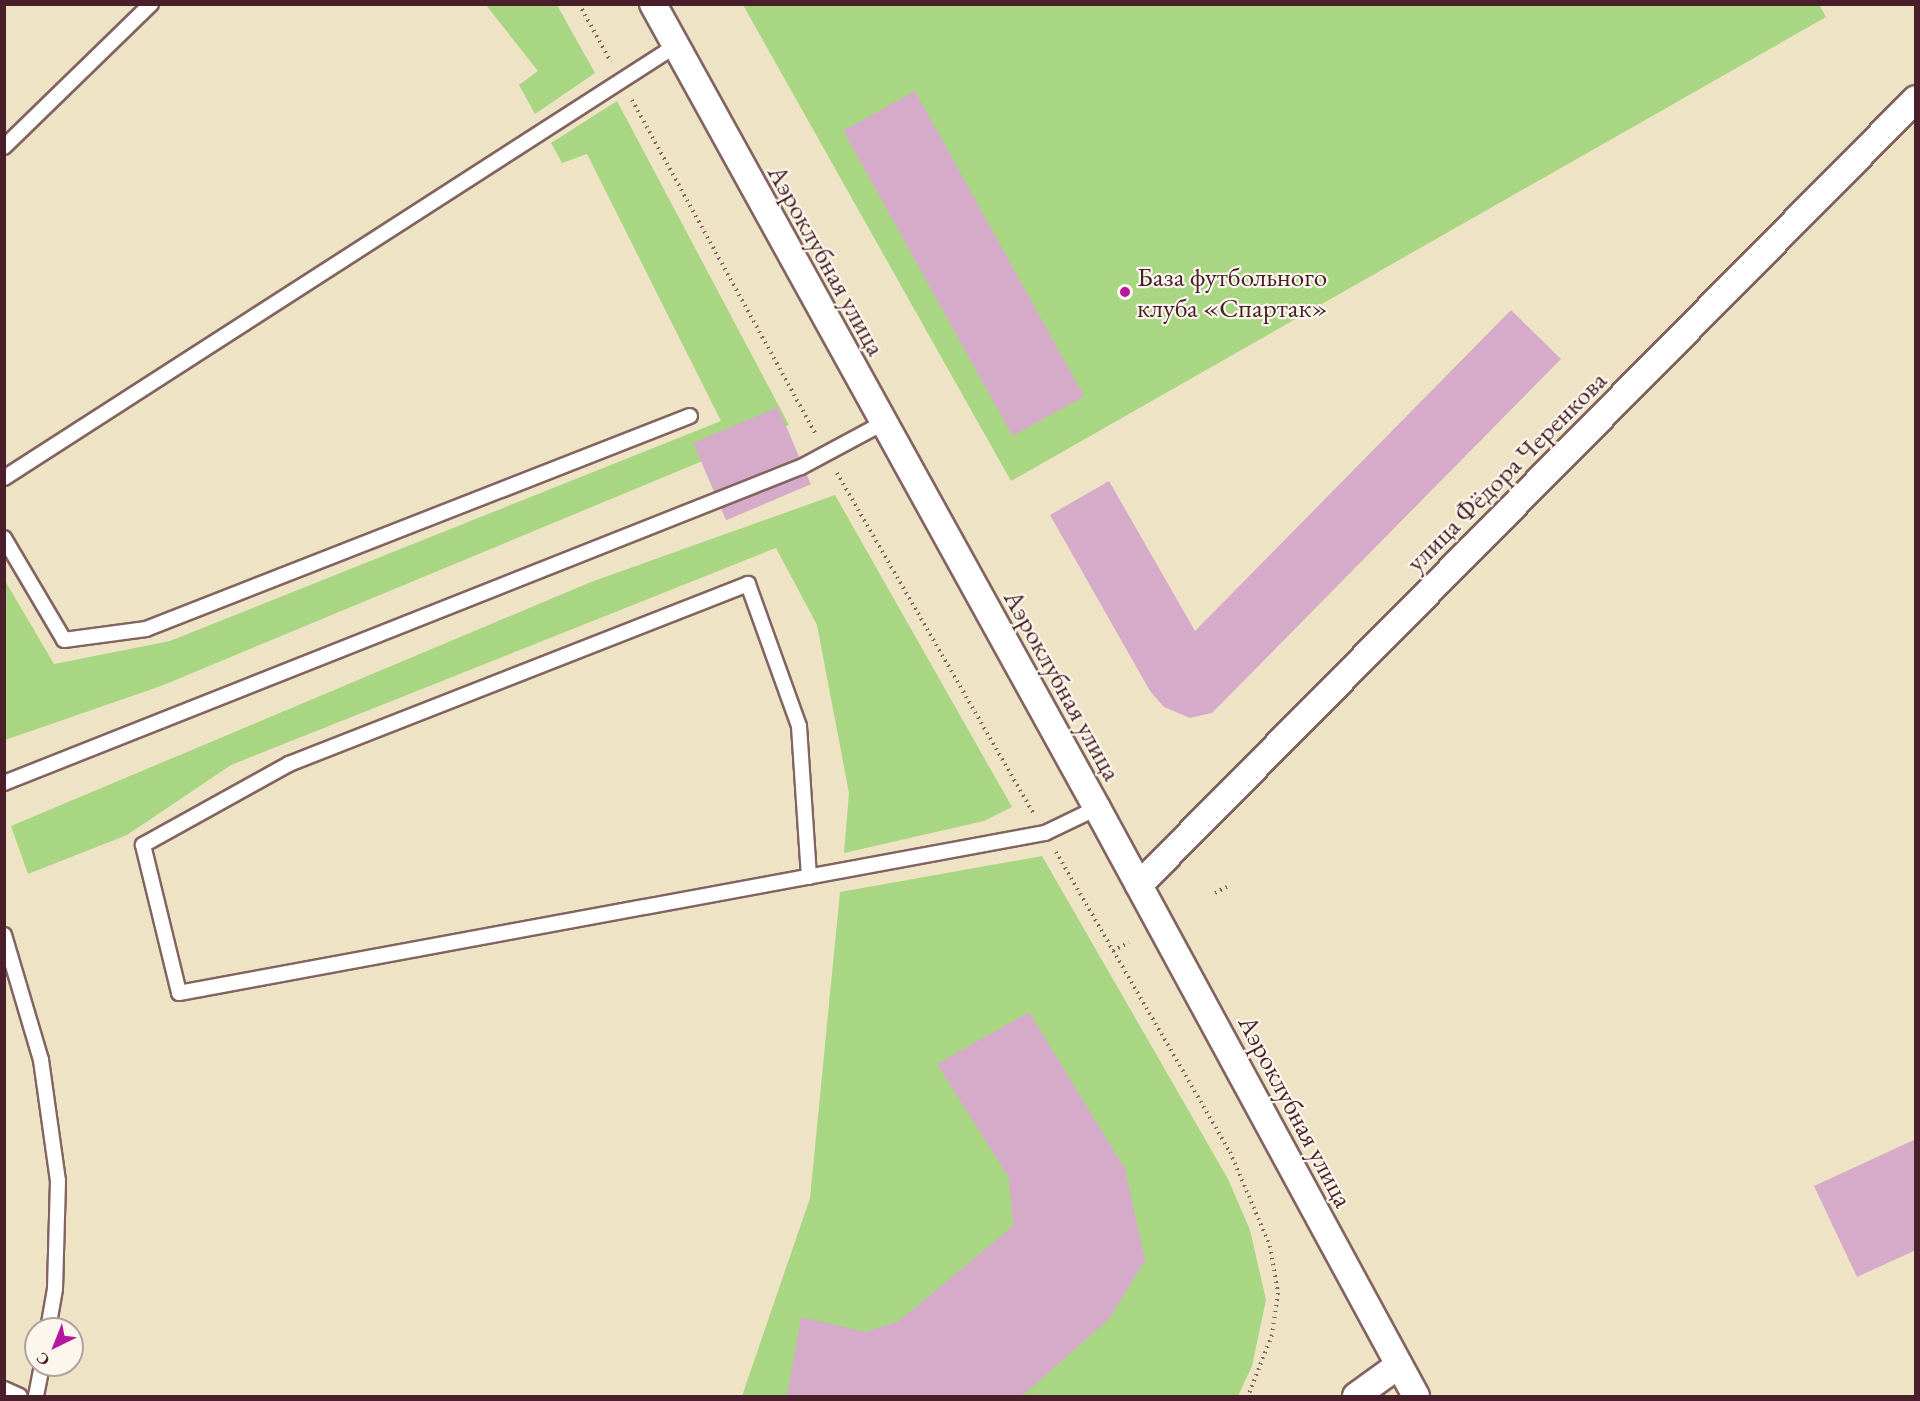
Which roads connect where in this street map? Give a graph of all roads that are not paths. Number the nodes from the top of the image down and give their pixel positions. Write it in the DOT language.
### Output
graph roads {
  1 [pos="151,4"];
  2 [pos="653,4"];
  3 [pos="675,46"];
  4 [pos="1916,99"];
  5 [pos="4,147"];
  6 [pos="690,416"];
  7 [pos="883,423"];
  8 [pos="4,478"];
  9 [pos="4,538"];
  10 [pos="4,783"];
  11 [pos="1097,808"];
  12 [pos="809,876"];
  13 [pos="1139,885"];
  14 [pos="4,935"];
  15 [pos="50,1317"];
  16 [pos="1399,1365"];
  17 [pos="40,1377"];
  18 [pos="4,1389"];
  19 [pos="20,1396"];
  20 [pos="36,1396"];
  21 [pos="1356,1396"];
  22 [pos="1416,1396"];
  1 -- 5 [label="lane"];
  2 -- 3 [label="street, Аэроклубная улица"];
  3 -- 7 [label="street, Аэроклубная улица"];
  3 -- 8 [label="lane"];
  4 -- 13 [label="street, улица Фёдора Черенкова"];
  6 -- 9 [label="lane"];
  7 -- 10 [label="lane"];
  7 -- 11 [label="street, Аэроклубная улица"];
  11 -- 12 [label="lane"];
  11 -- 13 [label="street, Аэроклубная улица"];
  12 -- 12 [label="lane"];
  13 -- 16 [label="street, Аэроклубная улица"];
  14 -- 15 [label="lane"];
  16 -- 21 [label="street"];
  16 -- 22 [label="street, Аэроклубная улица"];
  17 -- 20 [label="lane"];
  18 -- 19 [label="lane"];
}
